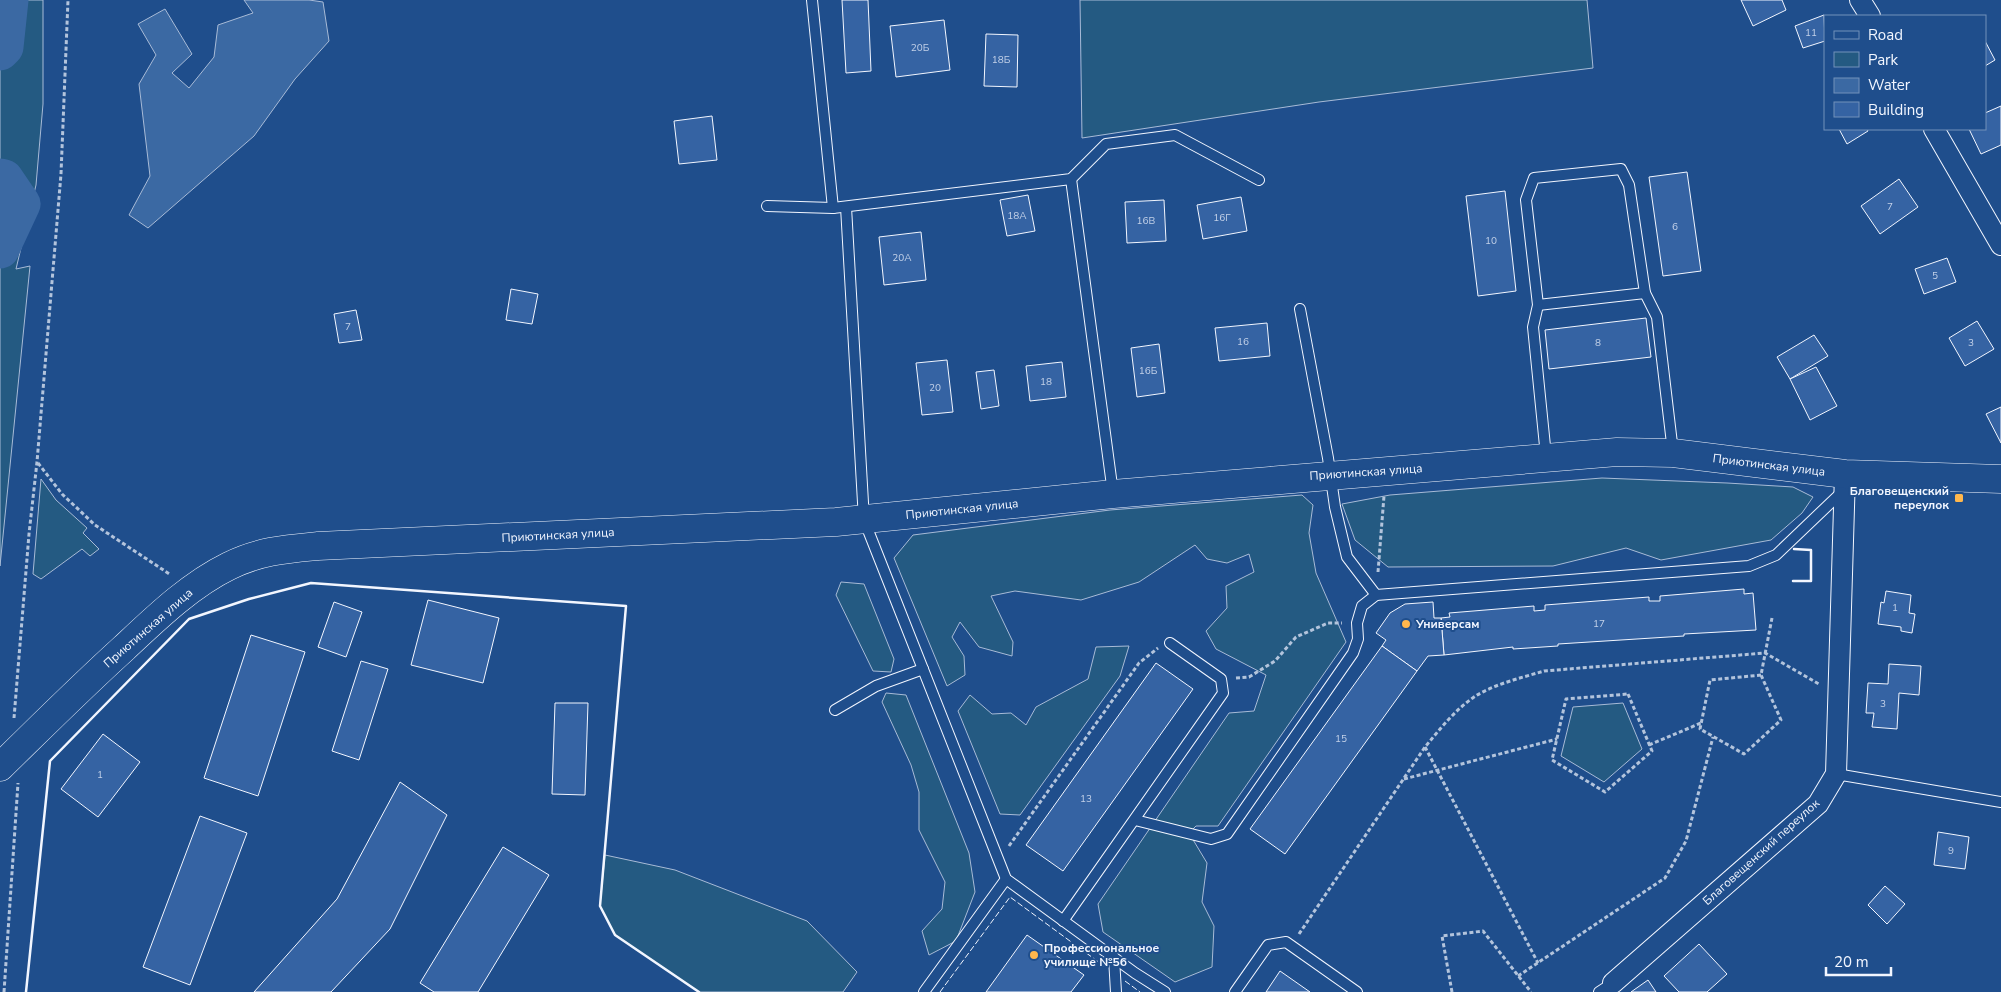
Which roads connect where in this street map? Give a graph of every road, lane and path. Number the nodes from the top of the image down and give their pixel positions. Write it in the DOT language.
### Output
graph roads {
  1 [pos="68,0"];
  2 [pos="812,0"];
  3 [pos="1860,0"];
  4 [pos="1869,15"];
  5 [pos="1935,130"];
  6 [pos="1072,179"];
  7 [pos="1259,180"];
  8 [pos="767,206"];
  9 [pos="846,207"];
  10 [pos="833,208"];
  11 [pos="2001,245"];
  12 [pos="1645,293"];
  13 [pos="1538,306"];
  14 [pos="1300,309"];
  15 [pos="1673,453"];
  16 [pos="1546,457"];
  17 [pos="37,462"];
  18 [pos="1331,475"];
  19 [pos="2001,479"];
  20 [pos="1845,482"];
  21 [pos="1113,494"];
  22 [pos="1384,494"];
  23 [pos="864,520"];
  24 [pos="175,578"];
  25 [pos="1376,595"];
  26 [pos="1772,618"];
  27 [pos="1358,623"];
  28 [pos="1170,643"];
  29 [pos="1765,653"];
  30 [pos="923,669"];
  31 [pos="1761,675"];
  32 [pos="1221,679"];
  33 [pos="1839,696"];
  34 [pos="835,710"];
  35 [pos="14,719"];
  36 [pos="1701,723"];
  37 [pos="1713,737"];
  38 [pos="1557,739"];
  39 [pos="1649,745"];
  40 [pos="1425,747"];
  41 [pos="1437,770"];
  42 [pos="8,773"];
  43 [pos="1836,774"];
  44 [pos="1403,779"];
  45 [pos="2001,802"];
  46 [pos="1134,820"];
  47 [pos="998,860"];
  48 [pos="1006,879"];
  49 [pos="1063,921"];
  50 [pos="1291,946"];
  51 [pos="1114,958"];
  52 [pos="1538,964"];
  53 [pos="1518,976"];
  54 [pos="1606,988"];
  55 [pos="4,992"];
  56 [pos="924,992"];
  57 [pos="1116,992"];
  58 [pos="1165,992"];
  59 [pos="1235,992"];
  60 [pos="1358,992"];
  61 [pos="1452,992"];
  62 [pos="1531,992"];
  1 -- 17 [label="path"];
  2 -- 10 [label="lane"];
  3 -- 4 [label="street"];
  5 -- 11 [label="street"];
  6 -- 7 [label="lane"];
  6 -- 9 [label="lane"];
  6 -- 21 [label="lane"];
  8 -- 10 [label="lane"];
  9 -- 10 [label="lane"];
  9 -- 23 [label="lane"];
  12 -- 13 [label="lane"];
  12 -- 13 [label="lane"];
  12 -- 15 [label="lane"];
  13 -- 16 [label="lane"];
  14 -- 18 [label="lane"];
  15 -- 16 [label="street, Приютинская улица"];
  15 -- 20 [label="street, Приютинская улица"];
  16 -- 18 [label="street, Приютинская улица"];
  17 -- 24 [label="path"];
  17 -- 35 [label="path"];
  18 -- 21 [label="street, Приютинская улица"];
  18 -- 25 [label="lane"];
  19 -- 20 [label="street, Приютинская улица"];
  20 -- 25 [label="lane"];
  20 -- 33 [label="street, Благовещенский переулок"];
  21 -- 23 [label="street, Приютинская улица"];
  22 -- 25 [label="path"];
  23 -- 30 [label="lane"];
  23 -- 42 [label="street, Приютинская улица"];
  25 -- 27 [label="lane"];
  26 -- 29 [label="path"];
  27 -- 32 [label="path"];
  27 -- 46 [label="lane"];
  28 -- 32 [label="lane"];
  28 -- 47 [label="path"];
  29 -- 31 [label="path"];
  29 -- 33 [label="path"];
  29 -- 40 [label="path"];
  30 -- 34 [label="lane"];
  30 -- 47 [label="lane"];
  31 -- 36 [label="path"];
  31 -- 37 [label="path"];
  32 -- 46 [label="lane"];
  33 -- 43 [label="street, Благовещенский переулок"];
  36 -- 37 [label="path"];
  36 -- 39 [label="path"];
  37 -- 52 [label="path"];
  38 -- 39 [label="path"];
  38 -- 39 [label="path"];
  38 -- 41 [label="path"];
  40 -- 41 [label="path"];
  40 -- 44 [label="path"];
  41 -- 44 [label="path"];
  41 -- 52 [label="path"];
  42 -- 55 [label="path"];
  43 -- 45 [label="lane"];
  43 -- 54 [label="street, Благовещенский переулок"];
  44 -- 50 [label="path"];
  46 -- 49 [label="lane"];
  47 -- 48 [label="lane"];
  48 -- 49 [label="lane"];
  48 -- 56 [label="lane"];
  49 -- 51 [label="lane"];
  50 -- 59 [label="lane"];
  50 -- 60 [label="lane"];
  51 -- 57 [label="lane"];
  51 -- 58 [label="lane"];
  52 -- 53 [label="path"];
  53 -- 61 [label="path"];
  53 -- 62 [label="path"];
}
